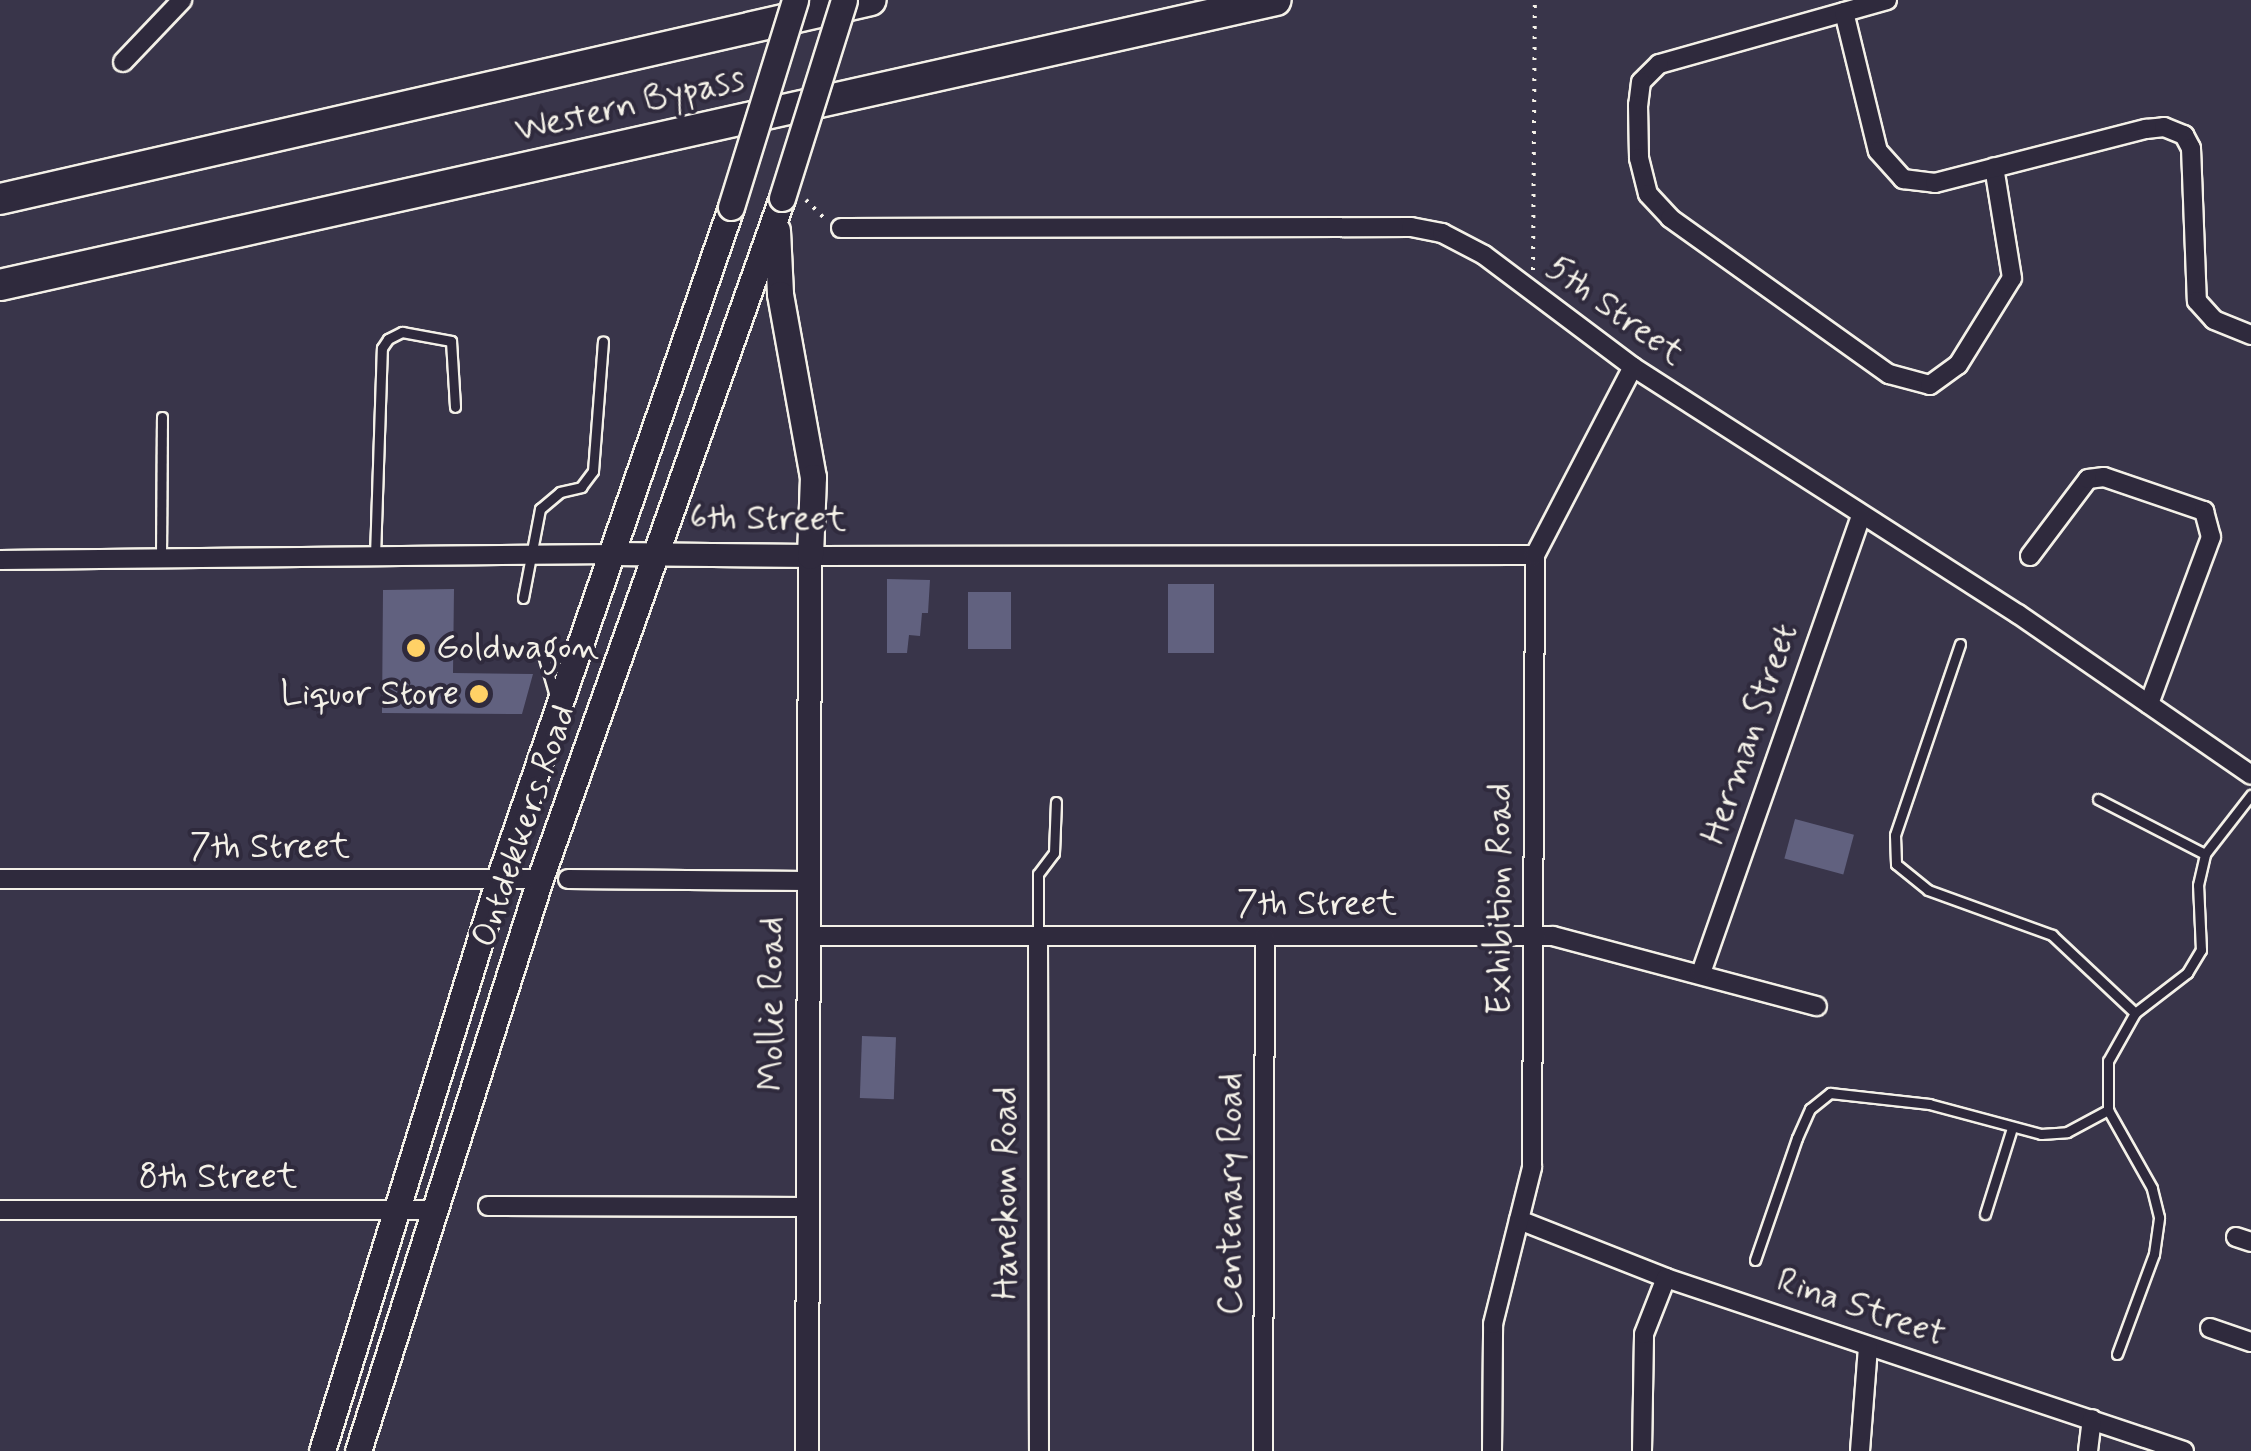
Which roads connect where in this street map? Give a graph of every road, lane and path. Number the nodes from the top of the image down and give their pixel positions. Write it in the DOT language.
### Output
graph roads {
  1 [pos="182,0"];
  2 [pos="794,0"];
  3 [pos="844,0"];
  4 [pos="871,0"];
  5 [pos="1276,0"];
  6 [pos="1534,0"];
  7 [pos="1887,0"];
  8 [pos="1844,12"];
  9 [pos="123,62"];
  10 [pos="1994,167"];
  11 [pos="783,196"];
  12 [pos="0,199"];
  13 [pos="841,228"];
  14 [pos="0,285"];
  15 [pos="1533,292"];
  16 [pos="2251,335"];
  17 [pos="604,341"];
  18 [pos="1633,367"];
  19 [pos="455,406"];
  20 [pos="162,416"];
  21 [pos="1860,518"];
  22 [pos="659,552"];
  23 [pos="532,554"];
  24 [pos="614,554"];
  25 [pos="1535,555"];
  26 [pos="375,556"];
  27 [pos="810,556"];
  28 [pos="2030,556"];
  29 [pos="161,558"];
  30 [pos="0,560"];
  31 [pos="523,598"];
  32 [pos="1960,644"];
  33 [pos="575,663"];
  34 [pos="2149,704"];
  35 [pos="559,714"];
  36 [pos="2251,775"];
  37 [pos="2251,795"];
  38 [pos="2098,799"];
  39 [pos="1056,802"];
  40 [pos="2205,854"];
  41 [pos="0,879"];
  42 [pos="499,879"];
  43 [pos="540,879"];
  44 [pos="568,880"];
  45 [pos="807,881"];
  46 [pos="1038,935"];
  47 [pos="808,936"];
  48 [pos="1532,936"];
  49 [pos="1265,937"];
  50 [pos="1701,973"];
  51 [pos="1817,1006"];
  52 [pos="2135,1013"];
  53 [pos="2108,1110"];
  54 [pos="2011,1131"];
  55 [pos="488,1206"];
  56 [pos="807,1207"];
  57 [pos="0,1210"];
  58 [pos="400,1210"];
  59 [pos="436,1210"];
  60 [pos="1984,1214"];
  61 [pos="1519,1220"];
  62 [pos="1755,1260"];
  63 [pos="1666,1278"];
  64 [pos="2210,1328"];
  65 [pos="2251,1342"];
  66 [pos="1868,1347"];
  67 [pos="2116,1354"];
  68 [pos="2092,1420"];
  69 [pos="322,1451"];
  70 [pos="358,1451"];
  71 [pos="807,1451"];
  72 [pos="1039,1451"];
  73 [pos="1263,1451"];
  74 [pos="1492,1451"];
  75 [pos="1642,1451"];
  76 [pos="1860,1451"];
  77 [pos="2088,1451"];
  78 [pos="2184,1451"];
  1 -- 9 [label="street"];
  2 -- 24 [label="main road, Ontdekkers Road, bridge"];
  3 -- 11 [label="main road, Ontdekkers Road, bridge"];
  4 -- 12 [label="highway, Western Bypass"];
  5 -- 14 [label="highway, Western Bypass"];
  6 -- 15 [label="path"];
  7 -- 8 [label="street"];
  8 -- 10 [label="street"];
  8 -- 10 [label="street"];
  10 -- 16 [label="street"];
  11 -- 13 [label="path"];
  11 -- 22 [label="main road, Ontdekkers Road"];
  11 -- 27 [label="main road"];
  13 -- 15 [label="street, 5th Street"];
  15 -- 18 [label="street, 5th Street"];
  17 -- 23 [label="lane"];
  18 -- 21 [label="street, 5th Street"];
  18 -- 25 [label="street, Exhibition Road"];
  19 -- 26 [label="lane"];
  20 -- 29 [label="lane"];
  21 -- 34 [label="street, 5th Street"];
  21 -- 50 [label="street, Herman Street"];
  22 -- 24 [label="main road, 6th Street"];
  22 -- 27 [label="main road, 6th Street"];
  22 -- 43 [label="main road, Ontdekkers Road"];
  23 -- 24 [label="street, 6th Street"];
  23 -- 26 [label="street, 6th Street"];
  23 -- 31 [label="lane"];
  24 -- 33 [label="main road, Ontdekkers Road"];
  25 -- 27 [label="street, 6th Street"];
  25 -- 48 [label="street, Exhibition Road"];
  26 -- 29 [label="street, 6th Street"];
  27 -- 45 [label="main road, Mollie Road"];
  28 -- 34 [label="street"];
  29 -- 30 [label="street, 6th Street"];
  32 -- 52 [label="lane"];
  33 -- 35 [label="main road, Ontdekkers Road"];
  33 -- 35 [label="lane"];
  34 -- 36 [label="street, 5th Street"];
  35 -- 42 [label="main road, Ontdekkers Road"];
  37 -- 40 [label="lane"];
  38 -- 40 [label="lane"];
  39 -- 46 [label="lane"];
  40 -- 52 [label="lane"];
  41 -- 42 [label="street, 7th Street"];
  42 -- 43 [label="street, 7th Street"];
  42 -- 58 [label="main road, Ontdekkers Road"];
  43 -- 59 [label="main road, Ontdekkers Road"];
  44 -- 45 [label="street"];
  45 -- 47 [label="main road, Mollie Road"];
  46 -- 47 [label="street, 7th Street"];
  46 -- 49 [label="street, 7th Street"];
  46 -- 72 [label="street, Hanekom Road"];
  47 -- 56 [label="main road, Mollie Road"];
  48 -- 49 [label="street, 7th Street"];
  48 -- 50 [label="street, 7th Street"];
  48 -- 61 [label="street, Exhibition Road"];
  49 -- 73 [label="street, Centenary Road"];
  50 -- 51 [label="street, 7th Street"];
  52 -- 53 [label="lane"];
  53 -- 54 [label="lane"];
  53 -- 67 [label="lane"];
  54 -- 60 [label="lane"];
  54 -- 62 [label="lane"];
  55 -- 56 [label="street"];
  56 -- 71 [label="main road, Mollie Road"];
  57 -- 58 [label="street, 8th Street"];
  58 -- 59 [label="street, 8th Street"];
  58 -- 69 [label="main road, Ontdekkers Road"];
  59 -- 70 [label="main road, Ontdekkers Road"];
  61 -- 63 [label="street, Rina Street"];
  61 -- 74 [label="street, Exhibition Road"];
  63 -- 66 [label="street, Rina Street"];
  63 -- 75 [label="street"];
  64 -- 65 [label="street"];
  66 -- 68 [label="street, Rina Street"];
  66 -- 76 [label="street"];
  68 -- 77 [label="street"];
  68 -- 78 [label="street, Rina Street"];
}
